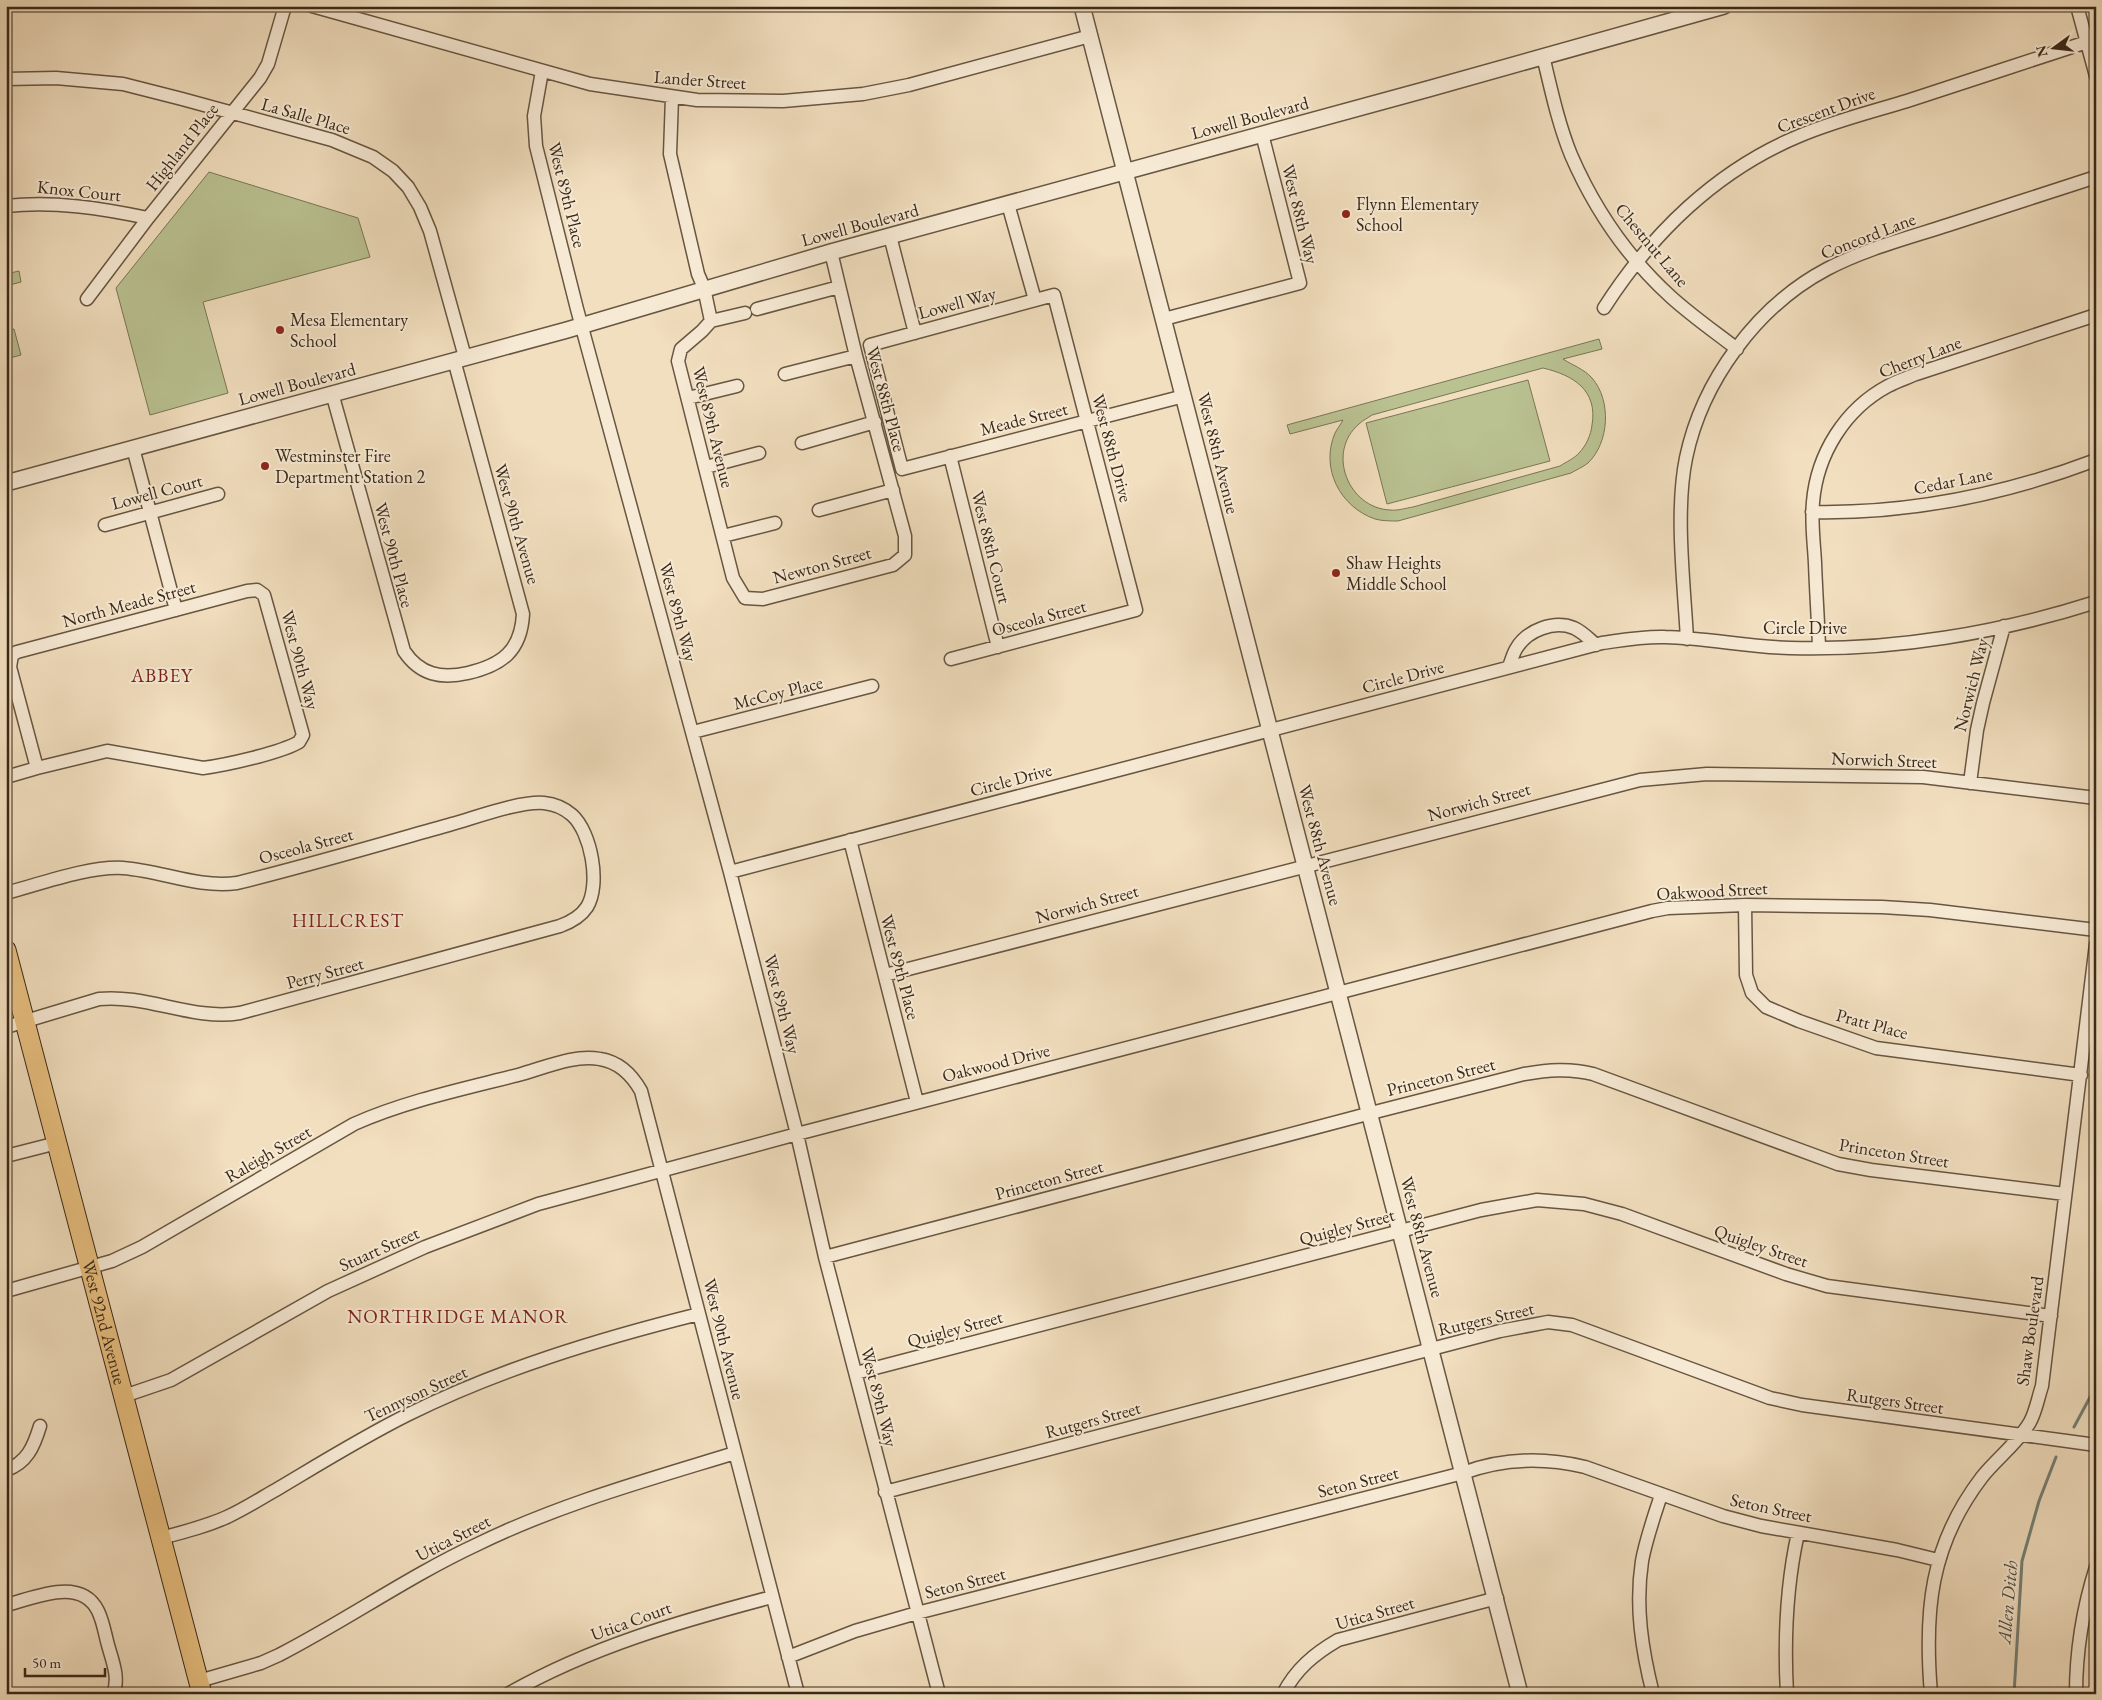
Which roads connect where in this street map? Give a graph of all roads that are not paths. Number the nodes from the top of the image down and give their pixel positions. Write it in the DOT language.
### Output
graph roads {
  1 [pos="285,6"];
  2 [pos="312,6"];
  3 [pos="1082,6"];
  4 [pos="1724,6"];
  5 [pos="2077,6"];
  6 [pos="1090,36"];
  7 [pos="2087,42"];
  8 [pos="1543,56"];
  9 [pos="542,71"];
  10 [pos="2096,76"];
  11 [pos="6,79"];
  12 [pos="672,97"];
  13 [pos="231,113"];
  14 [pos="1262,134"];
  15 [pos="1126,172"];
  16 [pos="2096,177"];
  17 [pos="1008,204"];
  18 [pos="6,206"];
  19 [pos="148,218"];
  20 [pos="890,236"];
  21 [pos="831,252"];
  22 [pos="1637,261"];
  23 [pos="839,287"];
  24 [pos="704,288"];
  25 [pos="1054,295"];
  26 [pos="87,299"];
  27 [pos="1035,300"];
  28 [pos="1604,308"];
  29 [pos="2096,315"];
  30 [pos="1164,319"];
  31 [pos="711,321"];
  32 [pos="581,325"];
  33 [pos="915,333"];
  34 [pos="1737,348"];
  35 [pos="856,356"];
  36 [pos="460,358"];
  37 [pos="785,374"];
  38 [pos="737,386"];
  39 [pos="332,394"];
  40 [pos="1184,396"];
  41 [pos="688,398"];
  42 [pos="1087,421"];
  43 [pos="875,422"];
  44 [pos="802,443"];
  45 [pos="133,448"];
  46 [pos="759,453"];
  47 [pos="950,456"];
  48 [pos="2096,460"];
  49 [pos="706,467"];
  50 [pos="902,469"];
  51 [pos="6,483"];
  52 [pos="893,490"];
  53 [pos="218,494"];
  54 [pos="819,510"];
  55 [pos="151,512"];
  56 [pos="1812,512"];
  57 [pos="776,523"];
  58 [pos="105,524"];
  59 [pos="723,536"];
  60 [pos="905,555"];
  61 [pos="260,591"];
  62 [pos="745,598"];
  63 [pos="2096,602"];
  64 [pos="176,610"];
  65 [pos="1136,610"];
  66 [pos="2004,626"];
  67 [pos="1687,639"];
  68 [pos="1596,645"];
  69 [pos="998,646"];
  70 [pos="1819,647"];
  71 [pos="951,659"];
  72 [pos="1509,667"];
  73 [pos="471,672"];
  74 [pos="872,686"];
  75 [pos="1271,730"];
  76 [pos="693,732"];
  77 [pos="37,768"];
  78 [pos="6,777"];
  79 [pos="1970,783"];
  80 [pos="2096,798"];
  81 [pos="850,840"];
  82 [pos="589,850"];
  83 [pos="1306,866"];
  84 [pos="730,872"];
  85 [pos="6,893"];
  86 [pos="1745,905"];
  87 [pos="2096,930"];
  88 [pos="2096,944"];
  89 [pos="6,950"];
  90 [pos="884,975"];
  91 [pos="1339,993"];
  92 [pos="25,1022"];
  93 [pos="6,1027"];
  94 [pos="555,1065"];
  95 [pos="2081,1075"];
  96 [pos="917,1102"];
  97 [pos="1371,1113"];
  98 [pos="797,1134"];
  99 [pos="57,1143"];
  100 [pos="6,1156"];
  101 [pos="663,1171"];
  102 [pos="2065,1194"];
  103 [pos="1401,1231"];
  104 [pos="825,1257"];
  105 [pos="90,1267"];
  106 [pos="6,1291"];
  107 [pos="700,1314"];
  108 [pos="2051,1316"];
  109 [pos="1432,1349"];
  110 [pos="856,1373"];
  111 [pos="124,1396"];
  112 [pos="40,1426"];
  113 [pos="2020,1436"];
  114 [pos="2096,1445"];
  115 [pos="735,1453"];
  116 [pos="6,1470"];
  117 [pos="1463,1474"];
  118 [pos="885,1492"];
  119 [pos="1661,1495"];
  120 [pos="1798,1533"];
  121 [pos="161,1538"];
  122 [pos="1938,1560"];
  123 [pos="2096,1567"];
  124 [pos="772,1597"];
  125 [pos="1497,1598"];
  126 [pos="6,1605"];
  127 [pos="917,1613"];
  128 [pos="788,1657"];
  129 [pos="201,1688"];
  130 [pos="113,1694"];
  131 [pos="508,1694"];
  132 [pos="798,1694"];
  133 [pos="939,1694"];
  134 [pos="1283,1694"];
  135 [pos="1520,1694"];
  136 [pos="1654,1694"];
  137 [pos="1787,1694"];
  138 [pos="1931,1694"];
  139 [pos="2076,1694"];
  1 -- 13 [label="street, Highland Place"];
  2 -- 9 [label="street, Lander Street"];
  3 -- 6 [label="street, West 88th Avenue"];
  4 -- 8 [label="street, Lowell Boulevard"];
  5 -- 7 [label="street"];
  6 -- 12 [label="street, Lander Street"];
  6 -- 15 [label="street, West 88th Avenue"];
  7 -- 10 [label="street"];
  7 -- 22 [label="street, Crescent Drive"];
  8 -- 14 [label="street, Lowell Boulevard"];
  8 -- 22 [label="street, Chestnut Lane"];
  9 -- 12 [label="street, Lander Street"];
  9 -- 32 [label="street, West 89th Place"];
  11 -- 13 [label="street, La Salle Place"];
  12 -- 24 [label="street"];
  13 -- 19 [label="street, Highland Place"];
  13 -- 36 [label="street, La Salle Place"];
  14 -- 15 [label="street, Lowell Boulevard"];
  14 -- 30 [label="street, West 88th Way"];
  15 -- 17 [label="street, Lowell Boulevard"];
  15 -- 30 [label="street, West 88th Avenue"];
  16 -- 34 [label="street, Concord Lane"];
  17 -- 20 [label="street, Lowell Boulevard"];
  17 -- 27 [label="street"];
  18 -- 19 [label="street, Knox Court"];
  19 -- 26 [label="street, Highland Place"];
  20 -- 21 [label="street, Lowell Boulevard"];
  20 -- 33 [label="street"];
  21 -- 23 [label="street, West 88th Place"];
  21 -- 24 [label="street, Lowell Boulevard"];
  22 -- 28 [label="street, Crescent Drive"];
  22 -- 34 [label="street, Chestnut Lane"];
  23 -- 31 [label="street"];
  23 -- 35 [label="street, West 88th Place"];
  24 -- 31 [label="street"];
  24 -- 32 [label="street, Lowell Boulevard"];
  25 -- 27 [label="street, Lowell Way"];
  25 -- 42 [label="street, West 88th Drive"];
  27 -- 33 [label="street, Lowell Way"];
  29 -- 56 [label="street, Cherry Lane"];
  30 -- 40 [label="street, West 88th Avenue"];
  31 -- 41 [label="street, West 89th Avenue"];
  32 -- 36 [label="street, Lowell Boulevard"];
  32 -- 76 [label="street, West 89th Way"];
  33 -- 50 [label="street, Lowell Way"];
  34 -- 67 [label="street, Concord Lane"];
  35 -- 37 [label="street"];
  35 -- 43 [label="street, West 88th Place"];
  36 -- 39 [label="street, Lowell Boulevard"];
  36 -- 73 [label="street, West 90th Avenue"];
  38 -- 41 [label="street"];
  39 -- 45 [label="street, Lowell Boulevard"];
  39 -- 73 [label="street, West 90th Place"];
  40 -- 42 [label="street, Meade Street"];
  40 -- 75 [label="street, West 88th Avenue"];
  41 -- 49 [label="street, West 89th Avenue"];
  42 -- 47 [label="street, Meade Street"];
  42 -- 65 [label="street, West 88th Drive"];
  43 -- 44 [label="street"];
  43 -- 52 [label="street, West 88th Place"];
  45 -- 51 [label="street, Lowell Boulevard"];
  45 -- 55 [label="street"];
  46 -- 49 [label="street"];
  47 -- 50 [label="street, Meade Street"];
  47 -- 69 [label="street, West 88th Court"];
  48 -- 56 [label="street, Cedar Lane"];
  49 -- 59 [label="street, West 89th Avenue"];
  52 -- 54 [label="street"];
  52 -- 60 [label="street, West 88th Place"];
  53 -- 55 [label="street, Lowell Court"];
  55 -- 58 [label="street, Lowell Court"];
  55 -- 64 [label="street"];
  56 -- 70 [label="street, Cherry Lane"];
  57 -- 59 [label="street"];
  59 -- 62 [label="street, West 89th Avenue"];
  60 -- 62 [label="street, Newton Street"];
  61 -- 64 [label="street, North Meade Street"];
  61 -- 77 [label="street, West 90th Way"];
  63 -- 66 [label="street, Circle Drive"];
  64 -- 77 [label="street, North Meade Street"];
  65 -- 69 [label="street, Osceola Street"];
  66 -- 70 [label="street, Circle Drive"];
  66 -- 79 [label="street, Norwich Way"];
  67 -- 68 [label="street, Circle Drive"];
  67 -- 70 [label="street, Circle Drive"];
  68 -- 72 [label="street, Circle Drive"];
  68 -- 72 [label="street"];
  69 -- 71 [label="street, Osceola Street"];
  72 -- 75 [label="street, Circle Drive"];
  74 -- 76 [label="street, McCoy Place"];
  75 -- 81 [label="street, Circle Drive"];
  75 -- 83 [label="street, West 88th Avenue"];
  76 -- 84 [label="street, West 89th Way"];
  77 -- 78 [label="street"];
  79 -- 80 [label="street, Norwich Street"];
  79 -- 83 [label="street, Norwich Street"];
  81 -- 84 [label="street, Circle Drive"];
  81 -- 90 [label="street, West 89th Place"];
  82 -- 85 [label="street, Osceola Street"];
  82 -- 92 [label="street, Perry Street"];
  83 -- 90 [label="street, Norwich Street"];
  83 -- 91 [label="street, West 88th Avenue"];
  84 -- 98 [label="street, West 89th Way"];
  86 -- 87 [label="street, Oakwood Street"];
  86 -- 91 [label="street, Oakwood Street"];
  86 -- 95 [label="street, Pratt Place"];
  88 -- 95 [label="street, Shaw Boulevard"];
  89 -- 92 [label="main road, West 92nd Avenue"];
  90 -- 96 [label="street, West 89th Place"];
  91 -- 96 [label="street, Oakwood Drive"];
  91 -- 97 [label="street, West 88th Avenue"];
  92 -- 93 [label="street, Perry Street"];
  92 -- 99 [label="main road, West 92nd Avenue"];
  94 -- 101 [label="street, West 90th Avenue"];
  94 -- 105 [label="street, Raleigh Street"];
  95 -- 102 [label="street, Shaw Boulevard"];
  96 -- 98 [label="street, Oakwood Drive"];
  97 -- 102 [label="street, Princeton Street"];
  97 -- 103 [label="street, West 88th Avenue"];
  97 -- 104 [label="street, Princeton Street"];
  98 -- 101 [label="street, Oakwood Drive"];
  98 -- 104 [label="street, West 89th Way"];
  99 -- 100 [label="street"];
  99 -- 105 [label="main road, West 92nd Avenue"];
  101 -- 107 [label="street, West 90th Avenue"];
  101 -- 111 [label="street, Stuart Street"];
  102 -- 108 [label="street, Shaw Boulevard"];
  103 -- 108 [label="street, Quigley Street"];
  103 -- 109 [label="street, West 88th Avenue"];
  103 -- 110 [label="street, Quigley Street"];
  104 -- 110 [label="street, West 89th Way"];
  105 -- 106 [label="street, Raleigh Street"];
  105 -- 111 [label="main road, West 92nd Avenue"];
  107 -- 115 [label="street, West 90th Avenue"];
  107 -- 121 [label="street, Tennyson Street"];
  108 -- 113 [label="street, Shaw Boulevard"];
  109 -- 113 [label="street, Rutgers Street"];
  109 -- 117 [label="street, West 88th Avenue"];
  109 -- 118 [label="street, Rutgers Street"];
  110 -- 118 [label="street, West 89th Way"];
  111 -- 121 [label="main road, West 92nd Avenue"];
  112 -- 116 [label="street"];
  113 -- 114 [label="street, Rutgers Street"];
  113 -- 122 [label="street, Shaw Boulevard"];
  115 -- 124 [label="street, West 90th Avenue"];
  115 -- 129 [label="street, Utica Street"];
  117 -- 119 [label="street, Seton Street"];
  117 -- 125 [label="street, West 88th Avenue"];
  117 -- 127 [label="street, Seton Street"];
  118 -- 127 [label="street, West 89th Way"];
  119 -- 120 [label="street, Seton Street"];
  119 -- 136 [label="street"];
  120 -- 122 [label="street, Seton Street"];
  120 -- 137 [label="street"];
  121 -- 129 [label="main road, West 92nd Avenue"];
  122 -- 138 [label="street, Shaw Boulevard"];
  123 -- 139 [label="street"];
  124 -- 128 [label="street, West 90th Avenue"];
  124 -- 131 [label="street, Utica Court"];
  125 -- 134 [label="street, Utica Street"];
  125 -- 135 [label="street, West 88th Avenue"];
  126 -- 130 [label="street"];
  127 -- 128 [label="street, Seton Street"];
  127 -- 133 [label="street, West 89th Way"];
  128 -- 132 [label="street, West 90th Avenue"];
}
